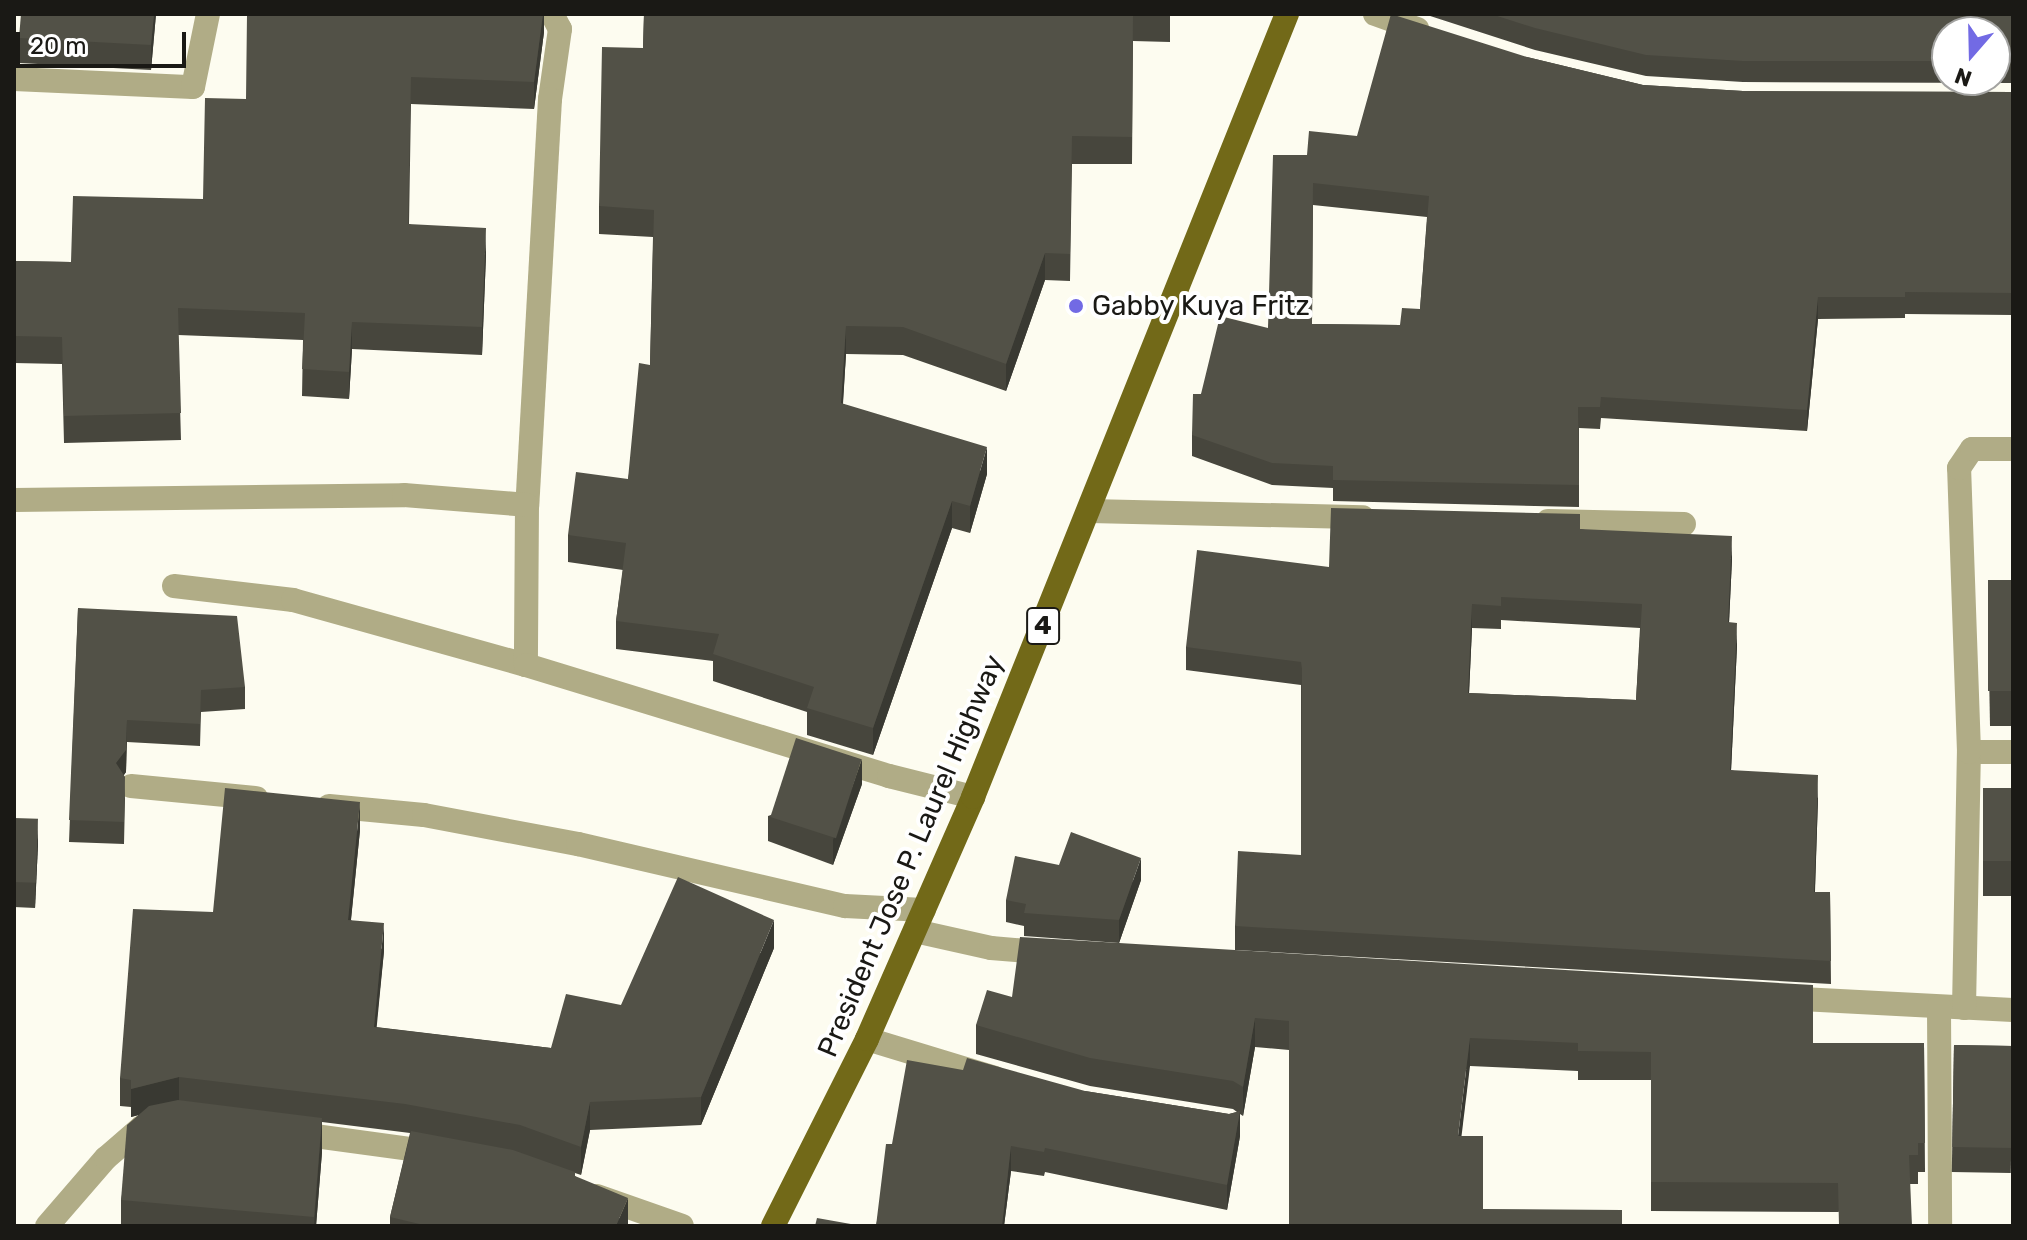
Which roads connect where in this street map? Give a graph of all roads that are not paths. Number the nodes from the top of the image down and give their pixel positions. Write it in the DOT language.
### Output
graph roads {
  1 [pos="208,14"];
  2 [pos="552,14"];
  3 [pos="1287,14"];
  4 [pos="1375,14"];
  5 [pos="1438,36"];
  6 [pos="14,79"];
  7 [pos="2013,449"];
  8 [pos="14,500"];
  9 [pos="527,505"];
  10 [pos="1090,511"];
  11 [pos="1385,518"];
  12 [pos="1527,521"];
  13 [pos="1684,524"];
  14 [pos="174,586"];
  15 [pos="526,665"];
  16 [pos="1969,752"];
  17 [pos="2013,752"];
  18 [pos="131,786"];
  19 [pos="973,797"];
  20 [pos="920,921"];
  21 [pos="1074,955"];
  22 [pos="1754,996"];
  23 [pos="1939,1007"];
  24 [pos="1964,1008"];
  25 [pos="2013,1010"];
  26 [pos="867,1039"];
  27 [pos="1014,1083"];
  28 [pos="177,1120"];
  29 [pos="268,1130"];
  30 [pos="460,1157"];
  31 [pos="577,1189"];
  32 [pos="47,1226"];
  33 [pos="682,1226"];
  34 [pos="773,1226"];
  35 [pos="1940,1226"];
  1 -- 6 [label="street"];
  2 -- 9 [label="street"];
  3 -- 10 [label="main road, President Jose P. Laurel Highway / 4"];
  4 -- 5 [label="street"];
  7 -- 16 [label="street"];
  8 -- 9 [label="street"];
  9 -- 15 [label="street"];
  10 -- 11 [label="street"];
  10 -- 19 [label="main road, President Jose P. Laurel Highway / 4"];
  12 -- 13 [label="street"];
  14 -- 15 [label="street"];
  15 -- 19 [label="street"];
  16 -- 17 [label="street"];
  16 -- 24 [label="street"];
  18 -- 20 [label="street"];
  19 -- 20 [label="main road, President Jose P. Laurel Highway / 4"];
  20 -- 21 [label="street"];
  20 -- 26 [label="main road, President Jose P. Laurel Highway / 4"];
  22 -- 23 [label="street"];
  23 -- 24 [label="street"];
  23 -- 35 [label="street"];
  24 -- 25 [label="street"];
  26 -- 27 [label="street"];
  26 -- 34 [label="main road, President Jose P. Laurel Highway / 4"];
  28 -- 32 [label="street"];
  29 -- 30 [label="street"];
  31 -- 33 [label="street"];
}
